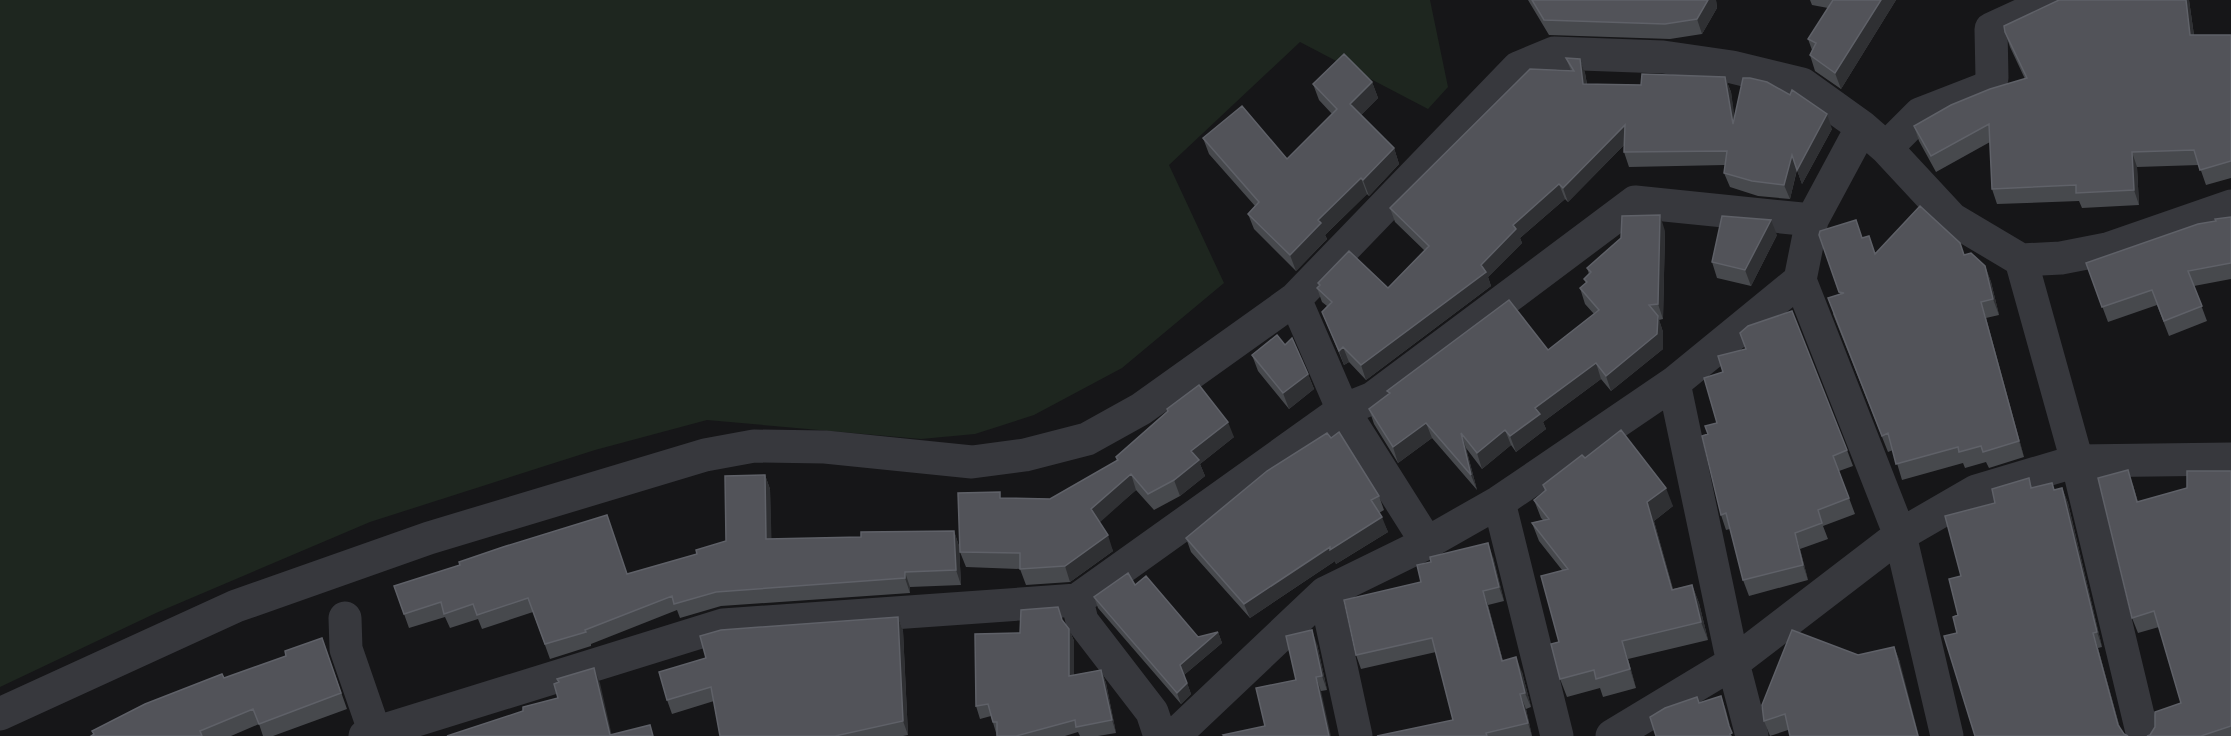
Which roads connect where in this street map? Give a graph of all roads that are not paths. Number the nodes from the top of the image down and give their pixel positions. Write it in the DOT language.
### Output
graph roads {
  1 [pos="2054,0"];
  2 [pos="1874,137"];
  3 [pos="2231,206"];
  4 [pos="1812,219"];
  5 [pos="2021,260"];
  6 [pos="1800,280"];
  7 [pos="1295,299"];
  8 [pos="1674,383"];
  9 [pos="1343,410"];
  10 [pos="2231,459"];
  11 [pos="2077,461"];
  12 [pos="1499,502"];
  13 [pos="1900,535"];
  14 [pos="1427,543"];
  15 [pos="1324,594"];
  16 [pos="1077,600"];
  17 [pos="345,618"];
  18 [pos="1733,663"];
  19 [pos="0,714"];
  20 [pos="370,734"];
  21 [pos="1160,736"];
  22 [pos="1174,736"];
  23 [pos="1356,736"];
  24 [pos="1557,736"];
  25 [pos="1612,736"];
  26 [pos="1752,736"];
  27 [pos="1947,736"];
  28 [pos="2143,736"];
  1 -- 2 [label="street"];
  2 -- 4 [label="street"];
  2 -- 5 [label="street"];
  2 -- 7 [label="street"];
  3 -- 5 [label="street"];
  4 -- 6 [label="street"];
  4 -- 9 [label="street"];
  5 -- 11 [label="street"];
  6 -- 8 [label="street"];
  6 -- 13 [label="street"];
  7 -- 9 [label="street"];
  7 -- 19 [label="street"];
  8 -- 12 [label="street"];
  8 -- 18 [label="street"];
  9 -- 14 [label="street"];
  9 -- 16 [label="street"];
  10 -- 11 [label="street"];
  11 -- 13 [label="street"];
  11 -- 28 [label="street"];
  12 -- 14 [label="street"];
  12 -- 24 [label="street"];
  13 -- 18 [label="street"];
  13 -- 27 [label="street"];
  14 -- 15 [label="street"];
  15 -- 22 [label="street"];
  15 -- 23 [label="street"];
  16 -- 20 [label="street"];
  16 -- 21 [label="street"];
  17 -- 20 [label="street"];
  18 -- 25 [label="street"];
  18 -- 26 [label="street"];
}
